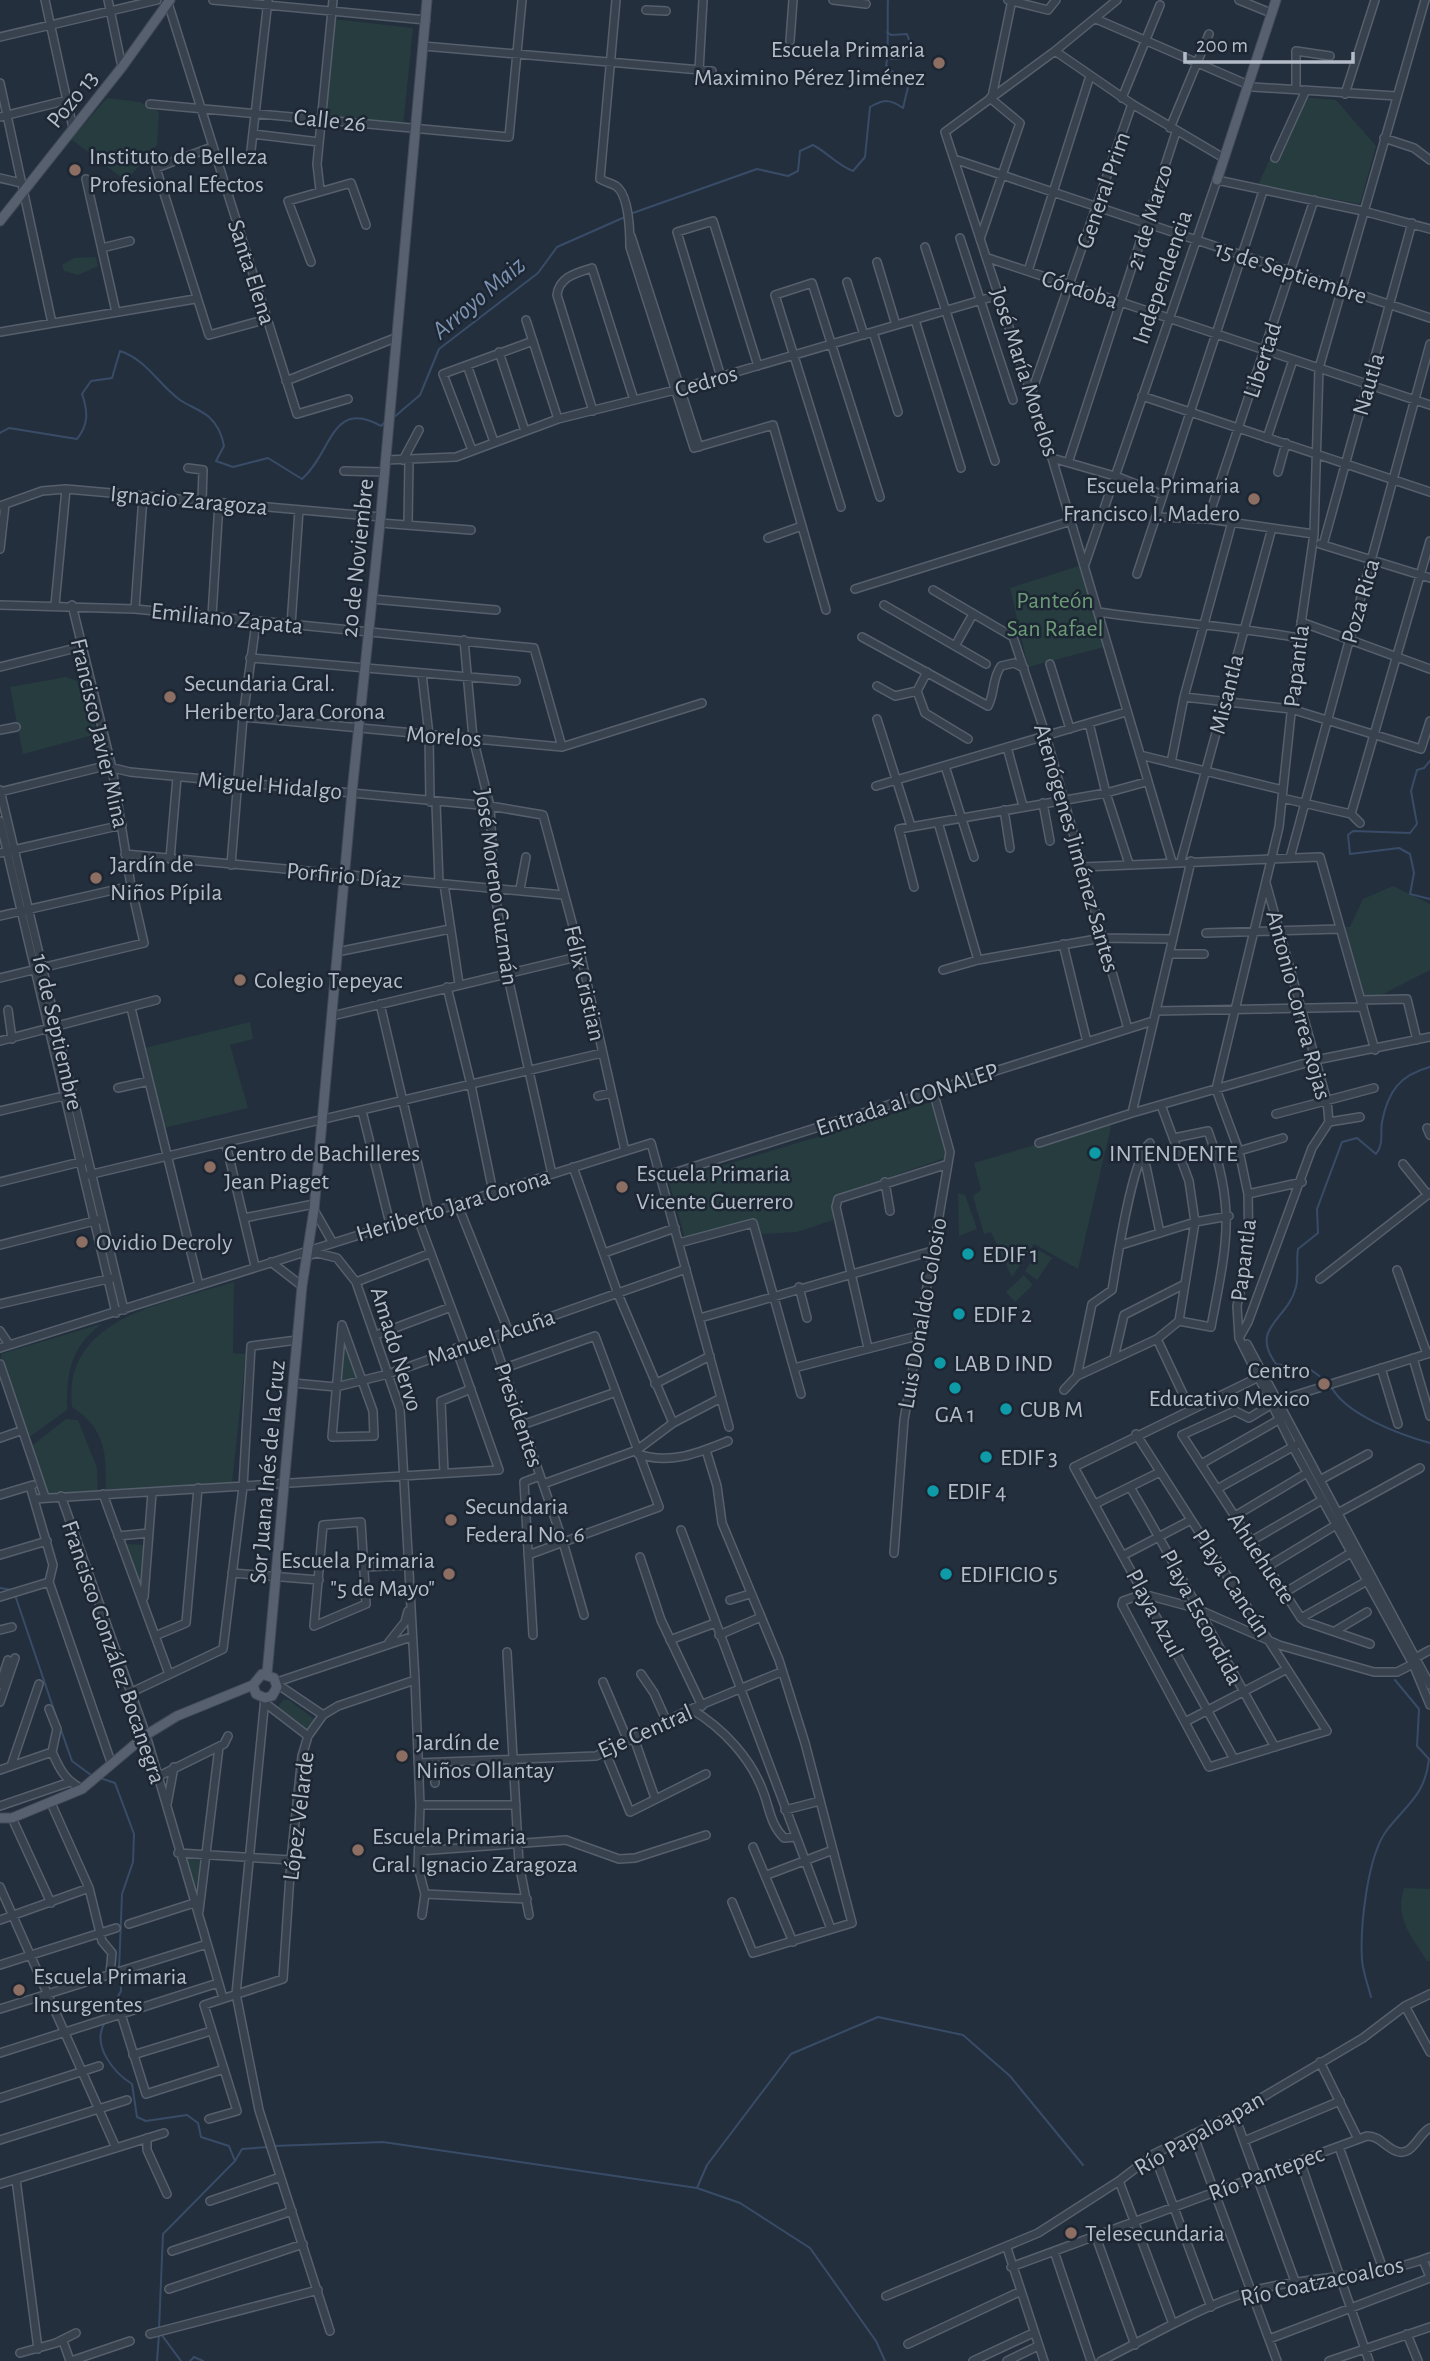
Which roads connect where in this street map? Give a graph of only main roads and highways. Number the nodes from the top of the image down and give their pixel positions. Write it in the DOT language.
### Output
graph roads {
  1 [pos="427,0"];
  2 [pos="1276,0"];
  3 [pos="169,1"];
  4 [pos="1217,180"];
  5 [pos="0,221"];
  6 [pos="307,1253"];
  7 [pos="267,1674"];
  8 [pos="253,1685"];
  9 [pos="0,1818"];
  1 -- 6 [label="main road, 20 de Noviembre"];
  2 -- 4 [label="main road, Independencia"];
  3 -- 5 [label="main road, Pozo 13"];
  6 -- 7 [label="main road, Sor Juana Inés de la Cruz"];
  7 -- 8 [label="main road"];
  7 -- 8 [label="main road"];
  8 -- 9 [label="main road"];
}
